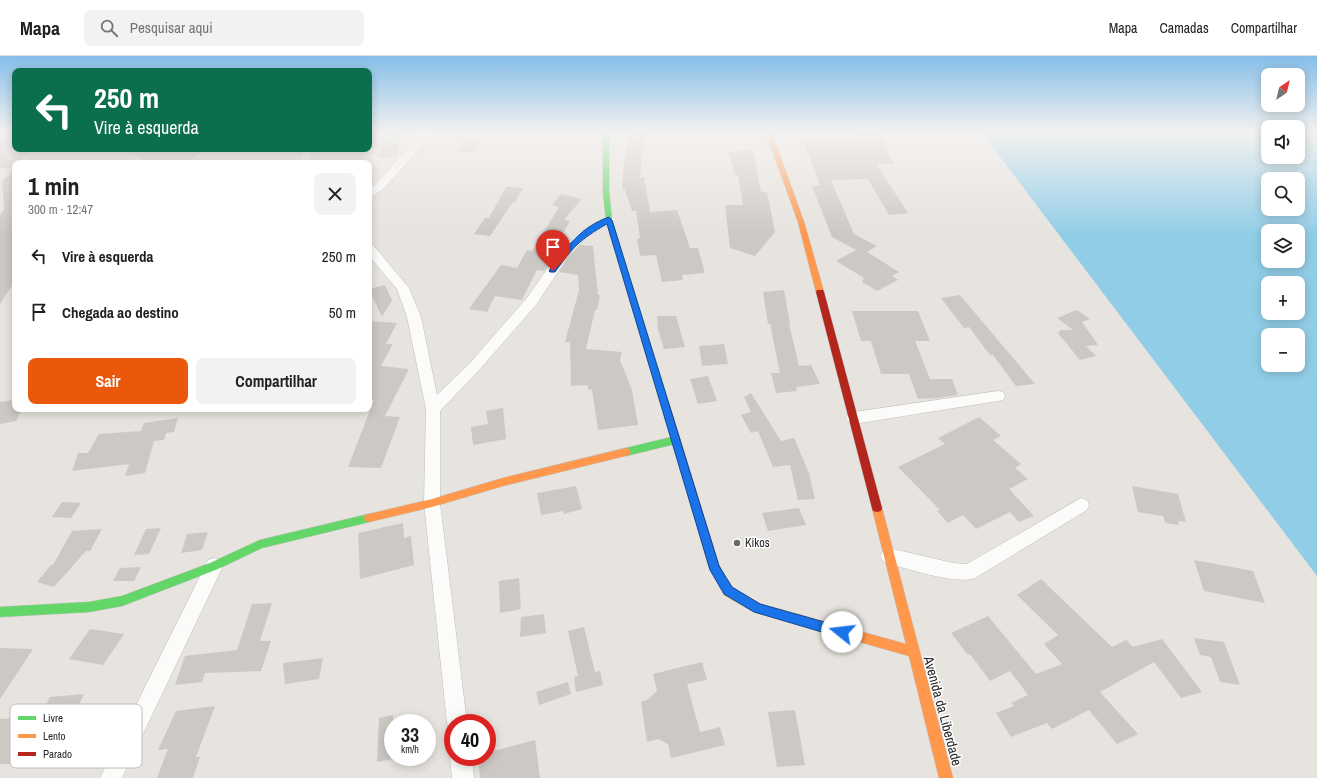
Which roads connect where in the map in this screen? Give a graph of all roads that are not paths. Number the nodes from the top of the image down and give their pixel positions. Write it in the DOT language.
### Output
graph roads {
  1 [pos="397,167"];
  2 [pos="606,167"];
  3 [pos="781,167"];
  4 [pos="372,192"];
  5 [pos="609,220"];
  6 [pos="372,252"];
  7 [pos="998,396"];
  8 [pos="433,409"];
  9 [pos="854,418"];
  10 [pos="676,440"];
  11 [pos="432,503"];
  12 [pos="1081,505"];
  13 [pos="889,556"];
  14 [pos="214,566"];
  15 [pos="0,612"];
  16 [pos="912,652"];
  17 [pos="142,714"];
  18 [pos="456,714"];
  19 [pos="462,766"];
  20 [pos="116,768"];
  21 [pos="111,778"];
  22 [pos="464,778"];
  23 [pos="946,778"];
  1 -- 4 [label="street"];
  2 -- 5 [label="street"];
  3 -- 9 [label="street, Avenida da Liberdade"];
  5 -- 8 [label="street"];
  5 -- 10 [label="street"];
  6 -- 8 [label="street"];
  7 -- 9 [label="street"];
  8 -- 11 [label="street"];
  9 -- 13 [label="street, Avenida da Liberdade"];
  10 -- 11 [label="street"];
  10 -- 16 [label="street"];
  11 -- 14 [label="street"];
  11 -- 18 [label="street"];
  12 -- 13 [label="street"];
  13 -- 16 [label="street, Avenida da Liberdade"];
  14 -- 15 [label="street"];
  14 -- 17 [label="street"];
  16 -- 23 [label="street, Avenida da Liberdade"];
  19 -- 22 [label="street"];
  20 -- 21 [label="street"];
}
